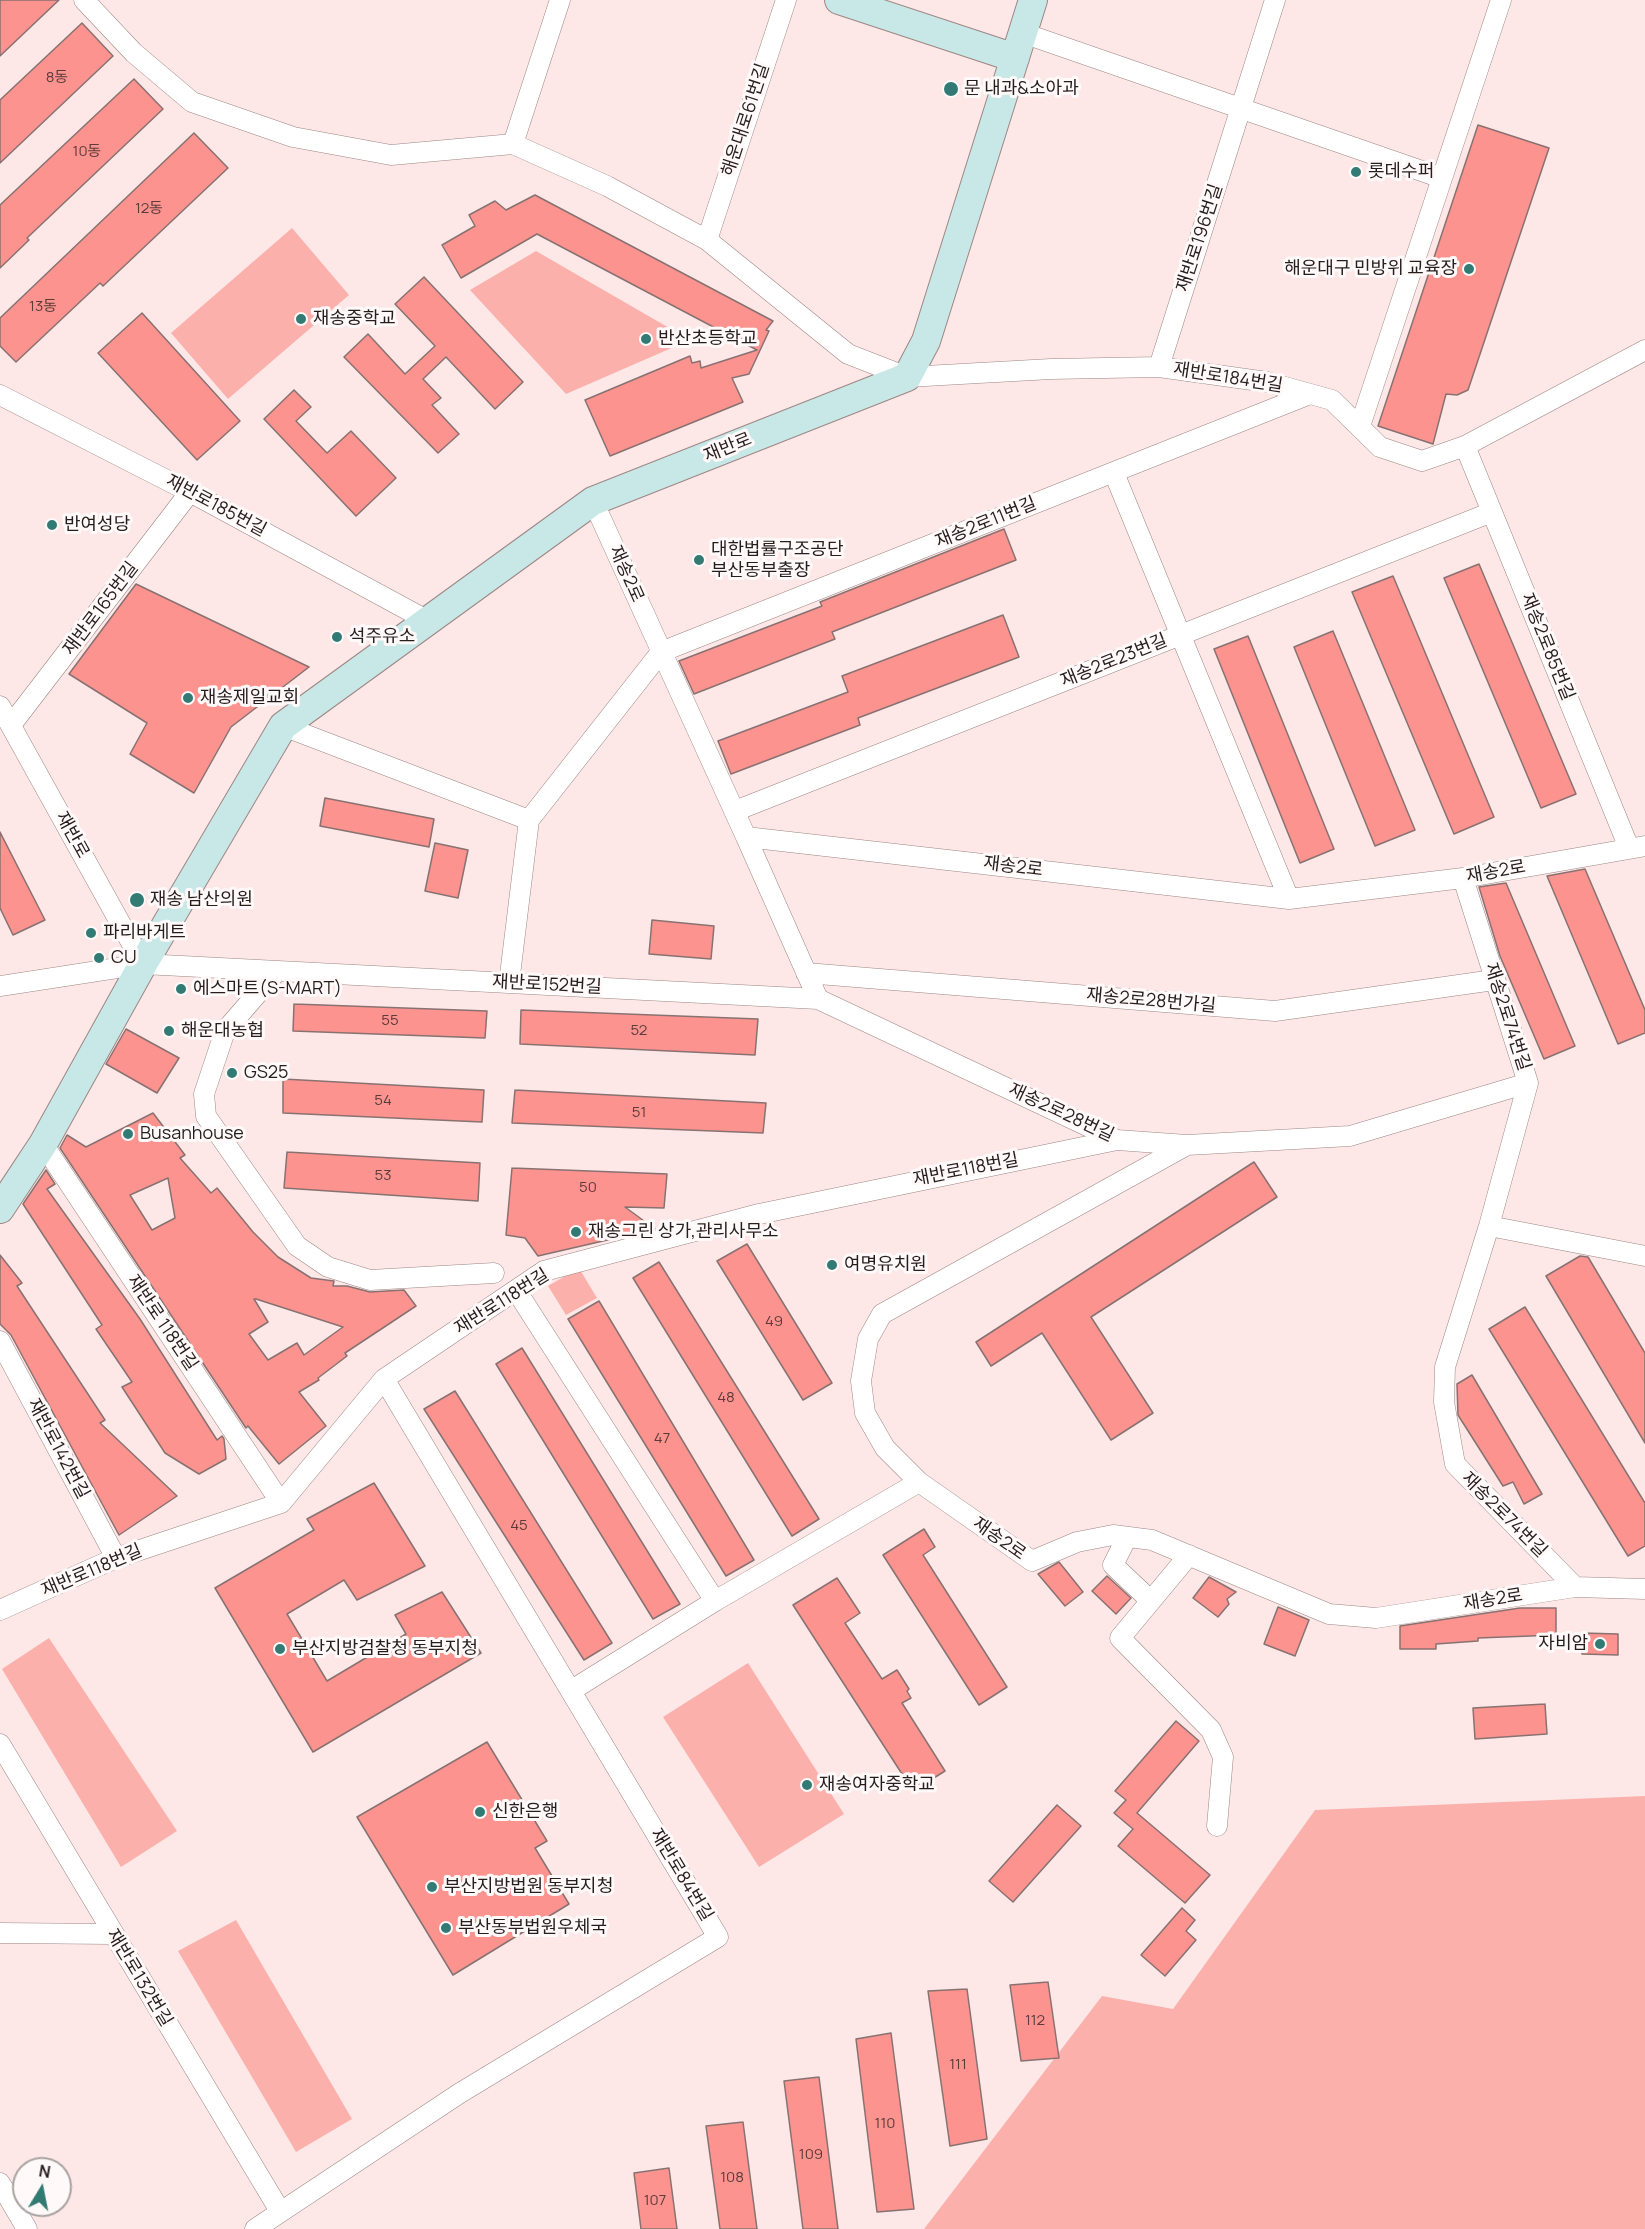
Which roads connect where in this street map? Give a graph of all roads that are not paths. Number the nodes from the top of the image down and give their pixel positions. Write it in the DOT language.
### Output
graph roads {
  1 [pos="84,0"];
  2 [pos="560,0"];
  3 [pos="786,0"];
  4 [pos="839,0"];
  5 [pos="1033,0"];
  6 [pos="1275,0"];
  7 [pos="1501,0"];
  8 [pos="101,7"];
  9 [pos="1019,46"];
  10 [pos="1241,109"];
  11 [pos="513,144"];
  12 [pos="1442,178"];
  13 [pos="707,240"];
  14 [pos="1645,350"];
  15 [pos="1159,367"];
  16 [pos="907,377"];
  17 [pos="1310,394"];
  18 [pos="2,399"];
  19 [pos="1360,426"];
  20 [pos="1465,446"];
  21 [pos="1114,473"];
  22 [pos="190,492"];
  23 [pos="593,501"];
  24 [pos="1492,512"];
  25 [pos="430,622"];
  26 [pos="1180,635"];
  27 [pos="662,652"];
  28 [pos="0,706"];
  29 [pos="11,726"];
  30 [pos="282,726"];
  31 [pos="735,811"];
  32 [pos="529,820"];
  33 [pos="746,837"];
  34 [pos="1637,847"];
  35 [pos="1463,878"];
  36 [pos="1289,899"];
  37 [pos="143,964"];
  38 [pos="277,971"];
  39 [pos="806,974"];
  40 [pos="1494,980"];
  41 [pos="509,983"];
  42 [pos="0,986"];
  43 [pos="818,999"];
  44 [pos="1528,1083"];
  45 [pos="1117,1140"];
  46 [pos="43,1143"];
  47 [pos="1187,1145"];
  48 [pos="0,1209"];
  49 [pos="1489,1226"];
  50 [pos="1645,1256"];
  51 [pos="494,1273"];
  52 [pos="516,1290"];
  53 [pos="0,1341"];
  54 [pos="384,1379"];
  55 [pos="919,1482"];
  56 [pos="281,1503"];
  57 [pos="1127,1538"];
  58 [pos="1188,1555"];
  59 [pos="117,1558"];
  60 [pos="1575,1587"];
  61 [pos="1645,1589"];
  62 [pos="1150,1600"];
  63 [pos="715,1601"];
  64 [pos="0,1610"];
  65 [pos="572,1690"];
  66 [pos="0,1744"];
  67 [pos="1217,1826"];
  68 [pos="0,1933"];
  69 [pos="111,1934"];
  70 [pos="0,2183"];
  71 [pos="280,2211"];
  72 [pos="27,2229"];
  73 [pos="255,2229"];
  1 -- 8 [label="street"];
  2 -- 11 [label="street"];
  3 -- 13 [label="street, 해운대로61번길"];
  4 -- 9 [label="main road"];
  5 -- 9 [label="main road"];
  6 -- 10 [label="street, 재반로196번길"];
  7 -- 12 [label="street"];
  8 -- 11 [label="street"];
  9 -- 10 [label="street"];
  9 -- 16 [label="main road"];
  10 -- 12 [label="street"];
  10 -- 15 [label="street, 재반로196번길"];
  11 -- 13 [label="street"];
  12 -- 19 [label="street"];
  13 -- 16 [label="street"];
  14 -- 20 [label="street, 재반로184번길"];
  15 -- 16 [label="street, 재반로184번길"];
  15 -- 17 [label="street, 재반로184번길"];
  16 -- 23 [label="main road, 재반로"];
  17 -- 19 [label="street, 재반로184번길"];
  17 -- 21 [label="street, 재송2로11번길"];
  18 -- 22 [label="street, 재반로185번길"];
  19 -- 20 [label="street, 재반로184번길"];
  20 -- 24 [label="street, 재송2로85번길"];
  21 -- 26 [label="street"];
  21 -- 27 [label="street, 재송2로11번길"];
  22 -- 25 [label="street, 재반로185번길"];
  22 -- 29 [label="street, 재반로165번길"];
  23 -- 25 [label="main road, 재반로"];
  23 -- 27 [label="street, 재송2로"];
  24 -- 26 [label="street, 재송2로23번길"];
  24 -- 34 [label="street, 재송2로85번길"];
  25 -- 30 [label="main road, 재반로"];
  26 -- 31 [label="street, 재송2로23번길"];
  26 -- 36 [label="street"];
  27 -- 31 [label="street, 재송2로"];
  27 -- 32 [label="street"];
  28 -- 29 [label="street, 재반로"];
  29 -- 37 [label="street, 재반로"];
  30 -- 32 [label="street"];
  30 -- 37 [label="main road, 재반로"];
  31 -- 33 [label="street, 재송2로"];
  32 -- 41 [label="street"];
  33 -- 36 [label="street, 재송2로"];
  33 -- 39 [label="street"];
  34 -- 35 [label="street, 재송2로"];
  35 -- 36 [label="street, 재송2로"];
  35 -- 40 [label="street, 재송2로74번길"];
  37 -- 38 [label="street, 재반로152번길"];
  37 -- 42 [label="street, 재반로152번길"];
  37 -- 46 [label="main road, 재반로"];
  38 -- 41 [label="street, 재반로152번길"];
  38 -- 51 [label="street"];
  39 -- 40 [label="street, 재송2로28번가길"];
  39 -- 43 [label="street"];
  40 -- 44 [label="street, 재송2로74번길"];
  41 -- 43 [label="street, 재반로152번길"];
  43 -- 45 [label="street, 재송2로28번길"];
  44 -- 47 [label="street, 재송2로28번길"];
  44 -- 49 [label="street, 재송2로74번길"];
  45 -- 47 [label="street, 재송2로28번길"];
  45 -- 52 [label="street, 재반로118번길"];
  46 -- 48 [label="main road, 재반로"];
  46 -- 56 [label="street, 재반로 118번길"];
  47 -- 55 [label="street, 재송2로"];
  49 -- 50 [label="street"];
  49 -- 60 [label="street, 재송2로74번길"];
  52 -- 54 [label="street, 재반로118번길"];
  52 -- 63 [label="street"];
  53 -- 59 [label="street, 재반로142번길"];
  54 -- 56 [label="street, 재반로118번길"];
  54 -- 65 [label="street"];
  55 -- 57 [label="street, 재송2로"];
  55 -- 63 [label="street"];
  56 -- 59 [label="street, 재반로118번길"];
  57 -- 58 [label="street, 재송2로"];
  57 -- 62 [label="street"];
  58 -- 60 [label="street, 재송2로"];
  58 -- 62 [label="street"];
  59 -- 64 [label="street, 재반로118번길"];
  60 -- 61 [label="street, 재송2로"];
  62 -- 67 [label="street"];
  63 -- 65 [label="street"];
  65 -- 71 [label="street, 재반로84번길"];
  66 -- 69 [label="street, 재반로132번길"];
  68 -- 69 [label="street"];
  69 -- 71 [label="street, 재반로132번길"];
  70 -- 72 [label="street"];
  71 -- 73 [label="street, 재반로84번길"];
}
